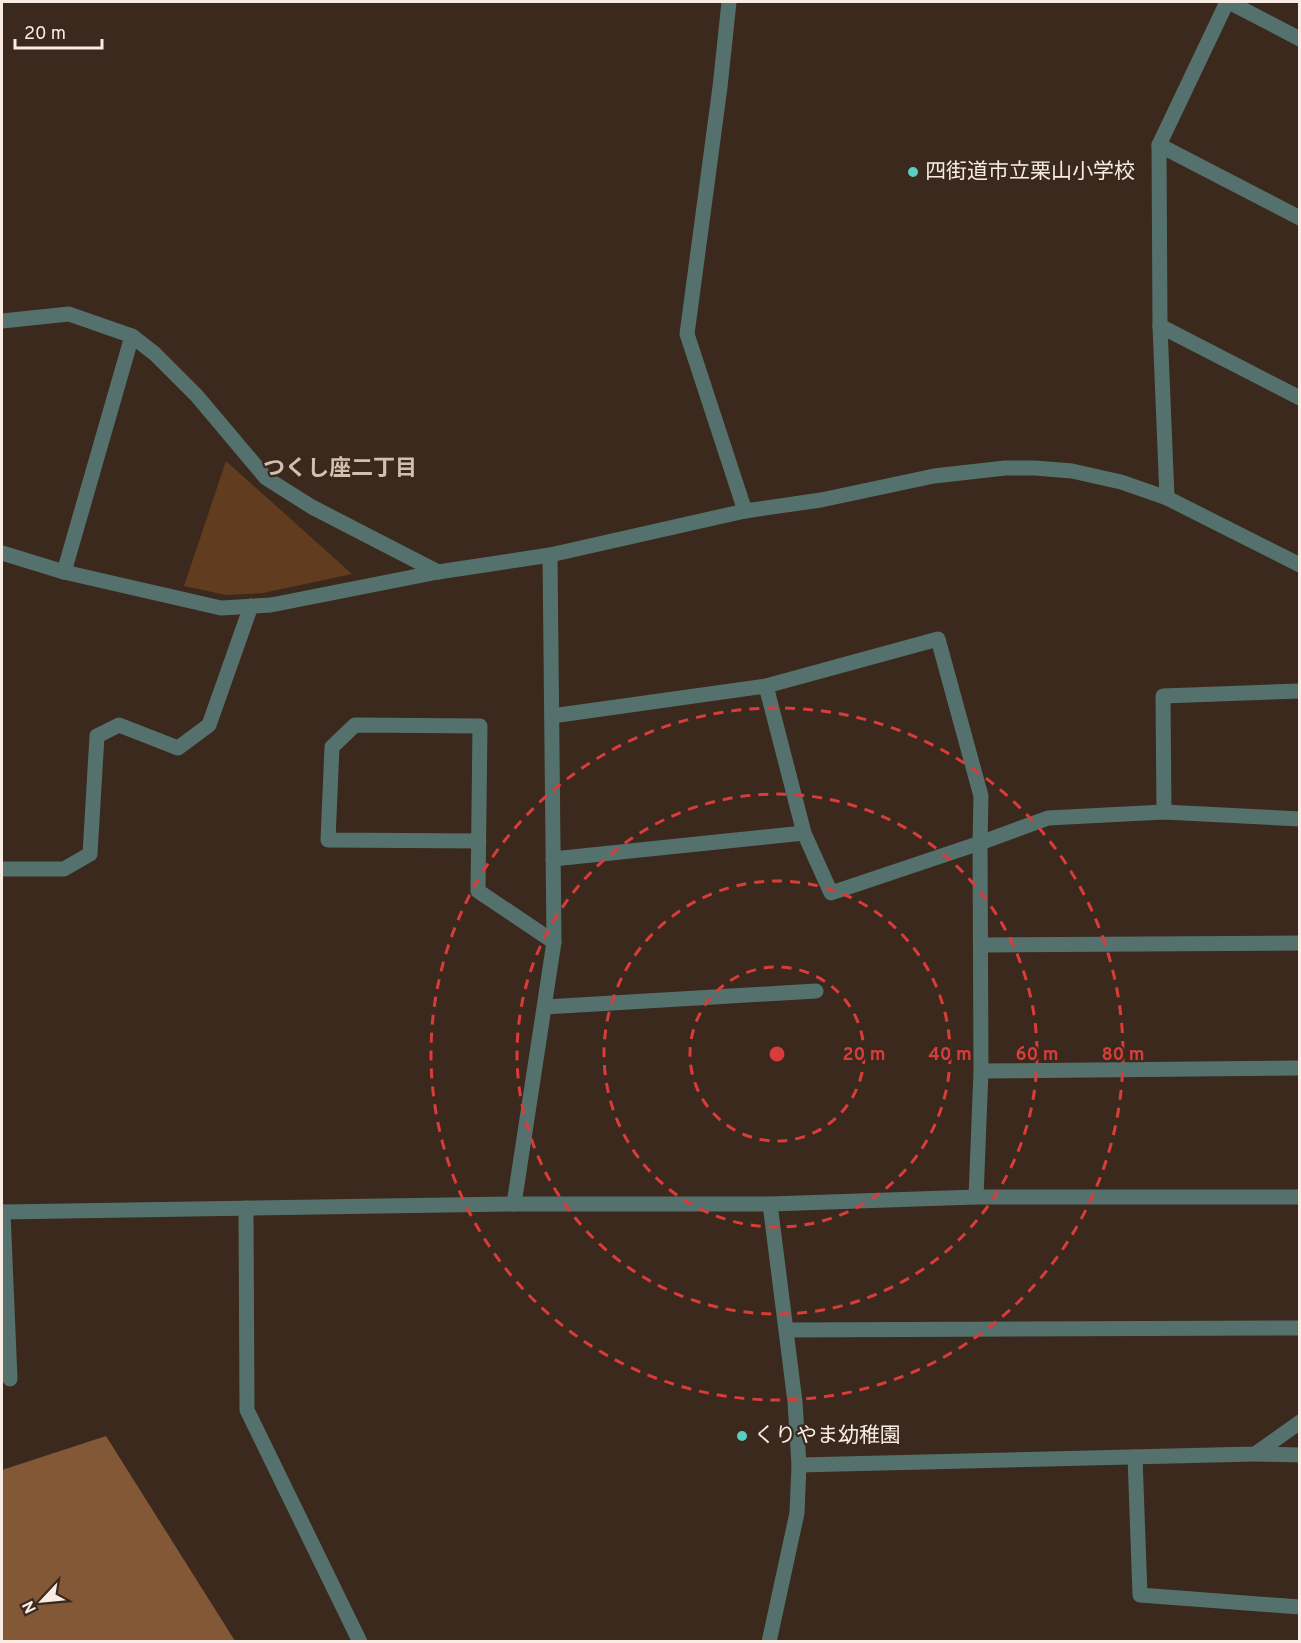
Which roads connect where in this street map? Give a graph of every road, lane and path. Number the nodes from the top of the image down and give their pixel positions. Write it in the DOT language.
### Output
graph roads {
  1 [pos="729,2"];
  2 [pos="1228,2"];
  3 [pos="1299,39"];
  4 [pos="1159,145"];
  5 [pos="1299,218"];
  6 [pos="2,321"];
  7 [pos="1160,326"];
  8 [pos="132,336"];
  9 [pos="1299,398"];
  10 [pos="1167,498"];
  11 [pos="745,512"];
  12 [pos="2,553"];
  13 [pos="550,555"];
  14 [pos="1299,566"];
  15 [pos="64,572"];
  16 [pos="438,572"];
  17 [pos="251,606"];
  18 [pos="766,686"];
  19 [pos="1299,691"];
  20 [pos="552,716"];
  21 [pos="1164,812"];
  22 [pos="1299,819"];
  23 [pos="804,833"];
  24 [pos="478,841"];
  25 [pos="980,843"];
  26 [pos="553,859"];
  27 [pos="2,869"];
  28 [pos="554,942"];
  29 [pos="1299,943"];
  30 [pos="981,945"];
  31 [pos="816,992"];
  32 [pos="544,1007"];
  33 [pos="1299,1068"];
  34 [pos="981,1071"];
  35 [pos="976,1197"];
  36 [pos="1299,1197"];
  37 [pos="514,1204"];
  38 [pos="770,1204"];
  39 [pos="246,1208"];
  40 [pos="2,1212"];
  41 [pos="1299,1328"];
  42 [pos="787,1330"];
  43 [pos="10,1379"];
  44 [pos="1299,1422"];
  45 [pos="1255,1454"];
  46 [pos="1299,1455"];
  47 [pos="1135,1457"];
  48 [pos="799,1465"];
  49 [pos="1299,1607"];
  50 [pos="360,1641"];
  51 [pos="769,1641"];
  1 -- 11 [label="street"];
  2 -- 3 [label="street"];
  2 -- 4 [label="street"];
  4 -- 5 [label="street"];
  4 -- 7 [label="street"];
  6 -- 8 [label="street"];
  7 -- 9 [label="street"];
  7 -- 10 [label="street"];
  8 -- 15 [label="street"];
  8 -- 16 [label="street"];
  10 -- 11 [label="street"];
  10 -- 14 [label="street"];
  11 -- 13 [label="street"];
  12 -- 15 [label="street"];
  13 -- 16 [label="street"];
  13 -- 20 [label="street"];
  15 -- 17 [label="street"];
  16 -- 17 [label="street"];
  17 -- 27 [label="street"];
  18 -- 20 [label="street"];
  18 -- 23 [label="street"];
  18 -- 25 [label="street"];
  19 -- 21 [label="street"];
  20 -- 26 [label="street"];
  21 -- 22 [label="street"];
  21 -- 25 [label="street"];
  23 -- 25 [label="street"];
  23 -- 26 [label="street"];
  24 -- 24 [label="street"];
  24 -- 28 [label="street"];
  25 -- 30 [label="street"];
  26 -- 28 [label="street"];
  28 -- 32 [label="street"];
  29 -- 30 [label="street"];
  30 -- 34 [label="street"];
  31 -- 32 [label="street"];
  32 -- 37 [label="street"];
  33 -- 34 [label="street"];
  34 -- 35 [label="street"];
  35 -- 36 [label="street"];
  35 -- 38 [label="street"];
  37 -- 38 [label="street"];
  37 -- 39 [label="street"];
  38 -- 42 [label="street"];
  39 -- 40 [label="street"];
  39 -- 50 [label="street"];
  40 -- 43 [label="street"];
  41 -- 42 [label="street"];
  42 -- 48 [label="street"];
  44 -- 45 [label="street"];
  45 -- 46 [label="street"];
  45 -- 47 [label="street"];
  47 -- 48 [label="street"];
  47 -- 49 [label="street"];
  48 -- 51 [label="street"];
}
